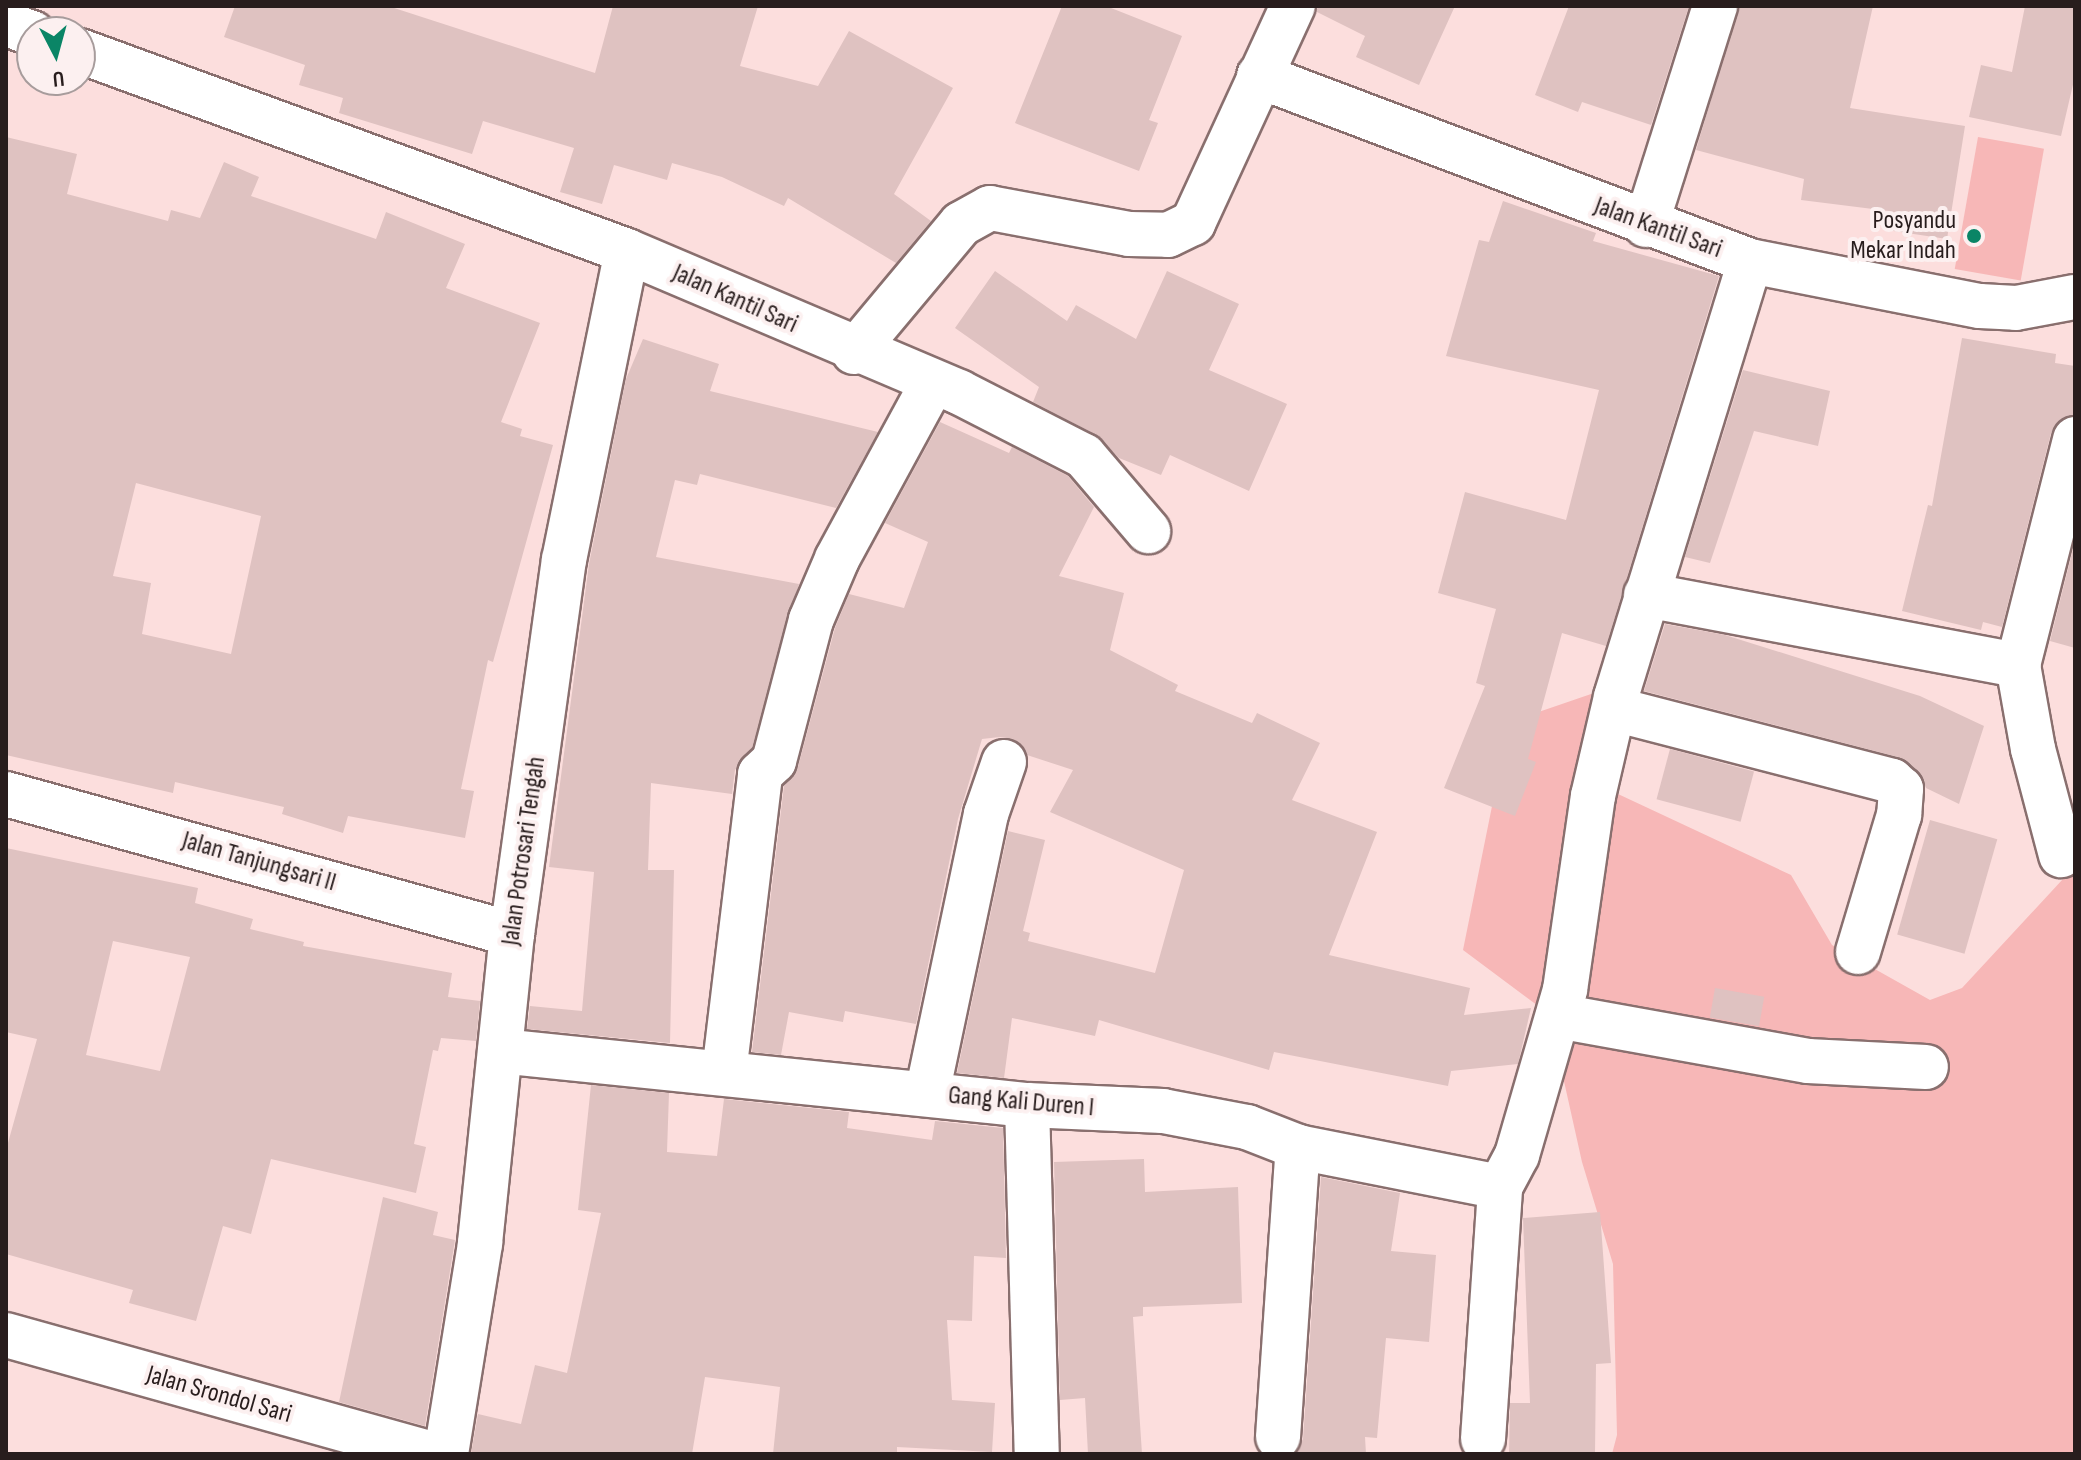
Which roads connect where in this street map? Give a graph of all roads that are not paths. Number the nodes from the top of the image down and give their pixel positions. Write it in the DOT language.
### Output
graph roads {
  1 [pos="1293,6"];
  2 [pos="1715,6"];
  3 [pos="96,57"];
  4 [pos="1259,76"];
  5 [pos="1646,225"];
  6 [pos="627,251"];
  7 [pos="1750,261"];
  8 [pos="2075,298"];
  9 [pos="854,352"];
  10 [pos="933,382"];
  11 [pos="2075,439"];
  12 [pos="1148,531"];
  13 [pos="1646,595"];
  14 [pos="2018,665"];
  15 [pos="1614,709"];
  16 [pos="1004,762"];
  17 [pos="6,794"];
  18 [pos="2061,855"];
  19 [pos="512,934"];
  20 [pos="1858,952"];
  21 [pos="1558,1016"];
  22 [pos="500,1051"];
  23 [pos="1926,1067"];
  24 [pos="724,1073"];
  25 [pos="927,1094"];
  26 [pos="1027,1105"];
  27 [pos="1298,1147"];
  28 [pos="1508,1171"];
  29 [pos="6,1335"];
  30 [pos="1278,1437"];
  31 [pos="1483,1439"];
  32 [pos="431,1454"];
  33 [pos="446,1454"];
  34 [pos="1037,1454"];
  1 -- 4 [label="street"];
  2 -- 5 [label="street"];
  3 -- 6 [label="street, Jalan Kantil Sari"];
  4 -- 5 [label="street, Jalan Kantil Sari"];
  4 -- 9 [label="street"];
  5 -- 7 [label="street, Jalan Kantil Sari"];
  6 -- 9 [label="street, Jalan Kantil Sari"];
  6 -- 19 [label="street, Jalan Potrosari Tengah"];
  7 -- 8 [label="street, Jalan Kantil Sari"];
  7 -- 13 [label="street"];
  9 -- 10 [label="street, Jalan Kantil Sari"];
  10 -- 12 [label="street, Jalan Kantil Sari"];
  10 -- 24 [label="street"];
  11 -- 14 [label="street"];
  13 -- 14 [label="street"];
  13 -- 15 [label="street"];
  14 -- 18 [label="street"];
  15 -- 20 [label="street"];
  15 -- 21 [label="street"];
  16 -- 25 [label="street"];
  17 -- 19 [label="street, Jalan Tanjungsari II"];
  19 -- 22 [label="street, Jalan Potrosari Tengah"];
  21 -- 23 [label="street"];
  21 -- 28 [label="street"];
  22 -- 24 [label="street, Gang Kali Duren I"];
  22 -- 33 [label="street, Jalan Potrosari Tengah"];
  24 -- 25 [label="street, Gang Kali Duren I"];
  25 -- 26 [label="street, Gang Kali Duren I"];
  26 -- 27 [label="street, Gang Kali Duren I"];
  26 -- 34 [label="street"];
  27 -- 28 [label="street, Gang Kali Duren I"];
  27 -- 30 [label="street"];
  28 -- 31 [label="street"];
  29 -- 32 [label="street, Jalan Srondol Sari"];
}
